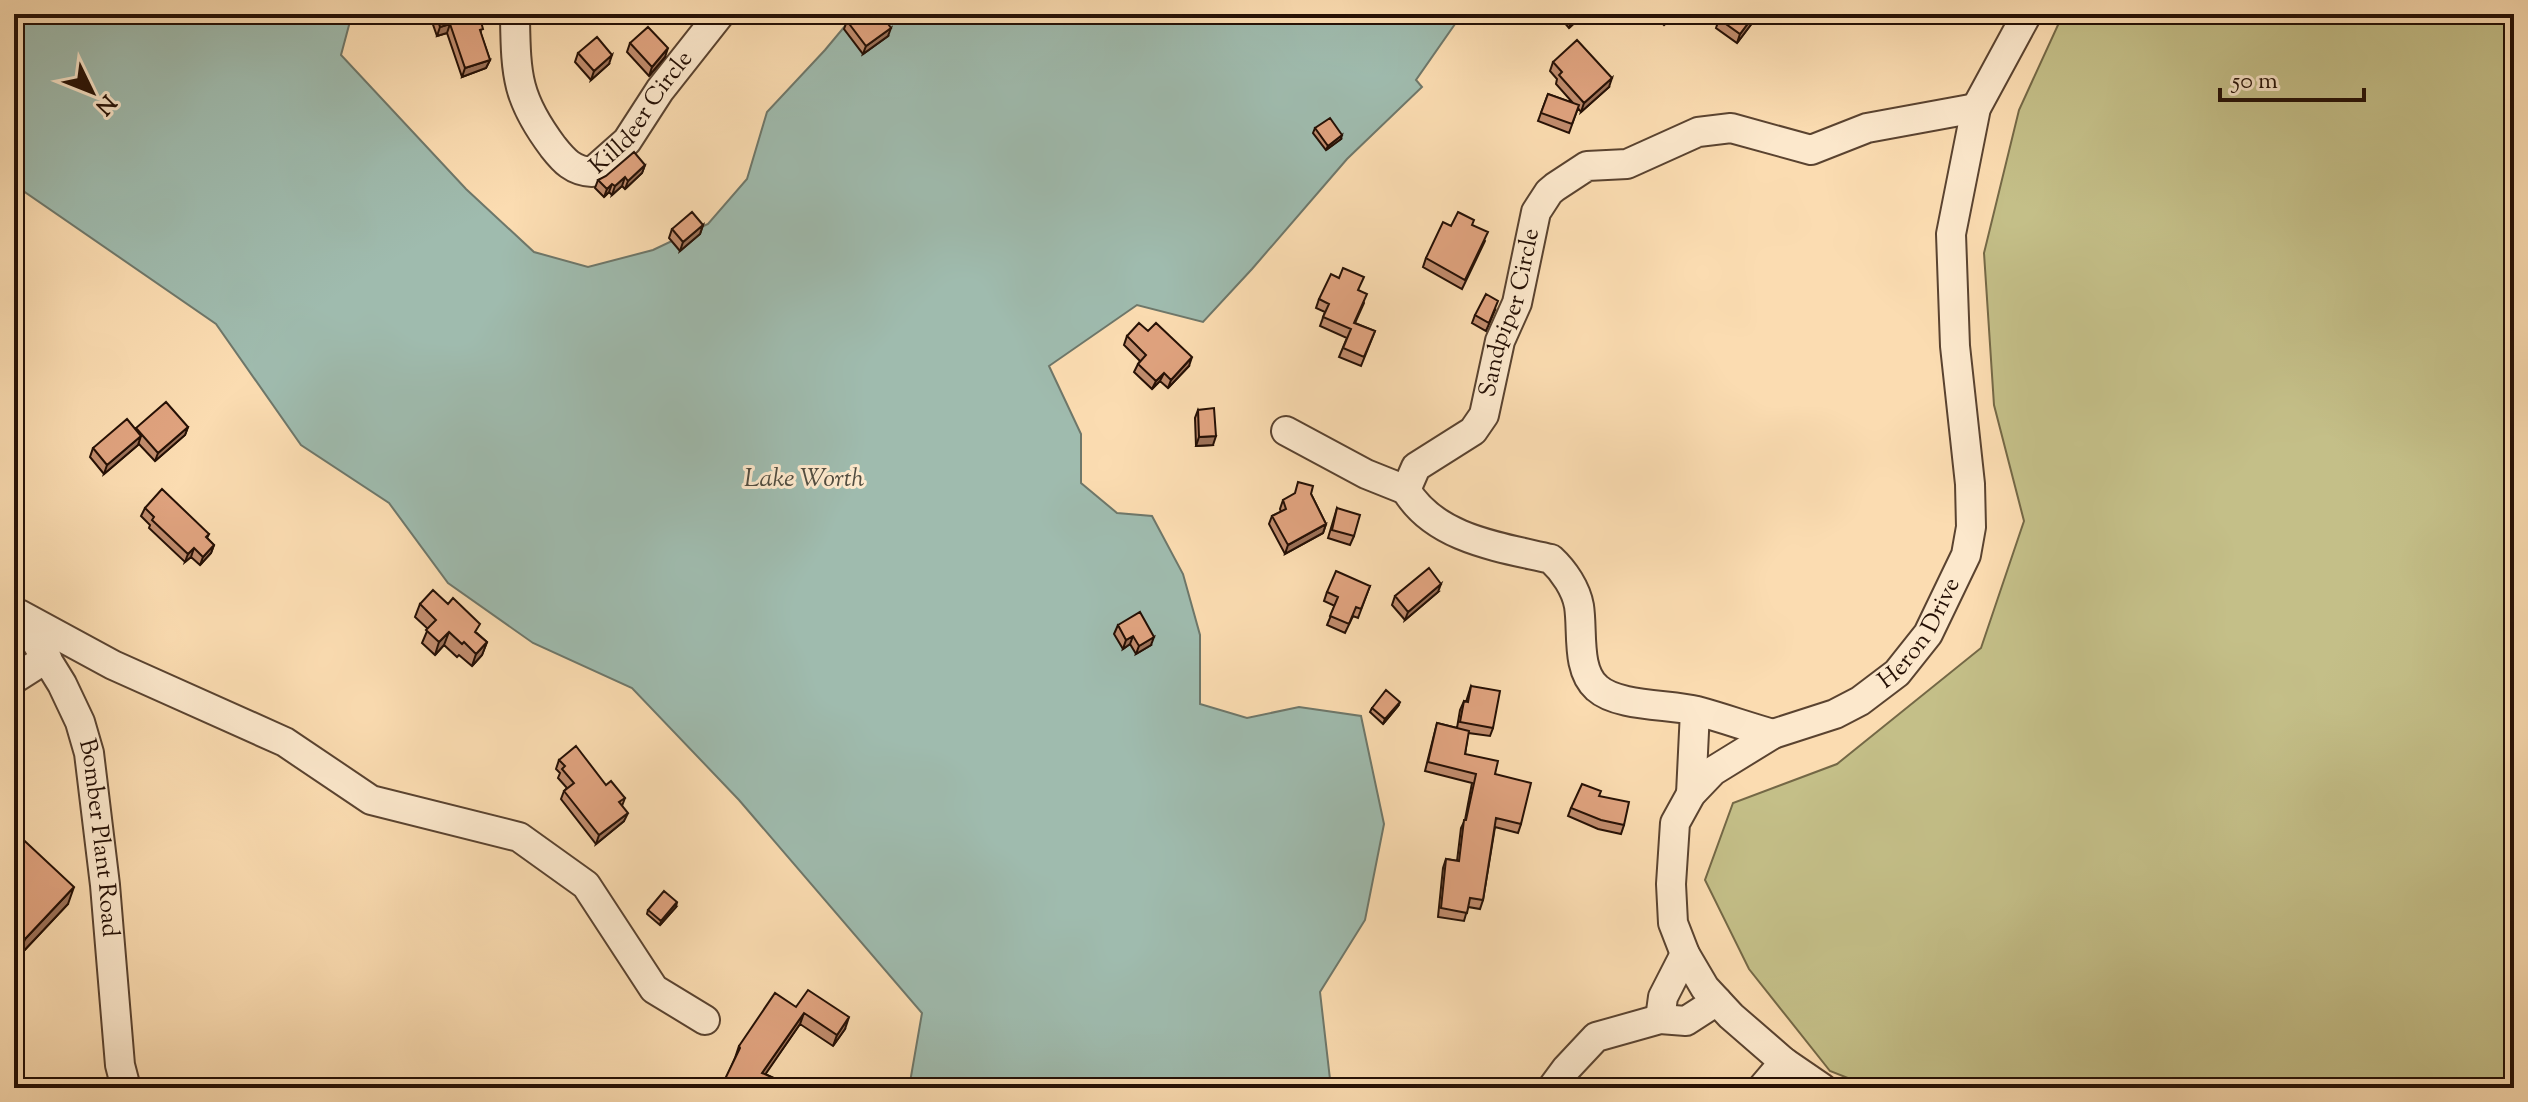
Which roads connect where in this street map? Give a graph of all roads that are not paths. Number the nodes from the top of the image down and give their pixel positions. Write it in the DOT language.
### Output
graph roads {
  1 [pos="517,14"];
  2 [pos="720,14"];
  3 [pos="2027,14"];
  4 [pos="1976,108"];
  5 [pos="1286,431"];
  6 [pos="1406,490"];
  7 [pos="17,611"];
  8 [pos="47,658"];
  9 [pos="14,679"];
  10 [pos="1695,711"];
  11 [pos="1773,734"];
  12 [pos="1691,794"];
  13 [pos="1685,954"];
  14 [pos="1717,1001"];
  15 [pos="1660,1019"];
  16 [pos="705,1020"];
  17 [pos="1784,1062"];
  18 [pos="126,1088"];
  19 [pos="1552,1088"];
  20 [pos="1762,1088"];
  21 [pos="1822,1088"];
  1 -- 2 [label="street, Killdeer Circle"];
  3 -- 4 [label="street, Heron Drive"];
  4 -- 6 [label="street, Sandpiper Circle"];
  4 -- 11 [label="street, Heron Drive"];
  5 -- 6 [label="street"];
  6 -- 10 [label="street"];
  7 -- 8 [label="street, Bomber Plant Road"];
  7 -- 16 [label="street"];
  8 -- 9 [label="street"];
  8 -- 18 [label="street, Bomber Plant Road"];
  10 -- 11 [label="street"];
  10 -- 12 [label="street"];
  11 -- 12 [label="street, Heron Drive"];
  12 -- 13 [label="street, Heron Drive"];
  13 -- 14 [label="street, Heron Drive"];
  13 -- 15 [label="street"];
  14 -- 15 [label="street"];
  14 -- 17 [label="street, Heron Drive"];
  15 -- 19 [label="street"];
  17 -- 20 [label="street"];
  17 -- 21 [label="street, Heron Drive"];
}
